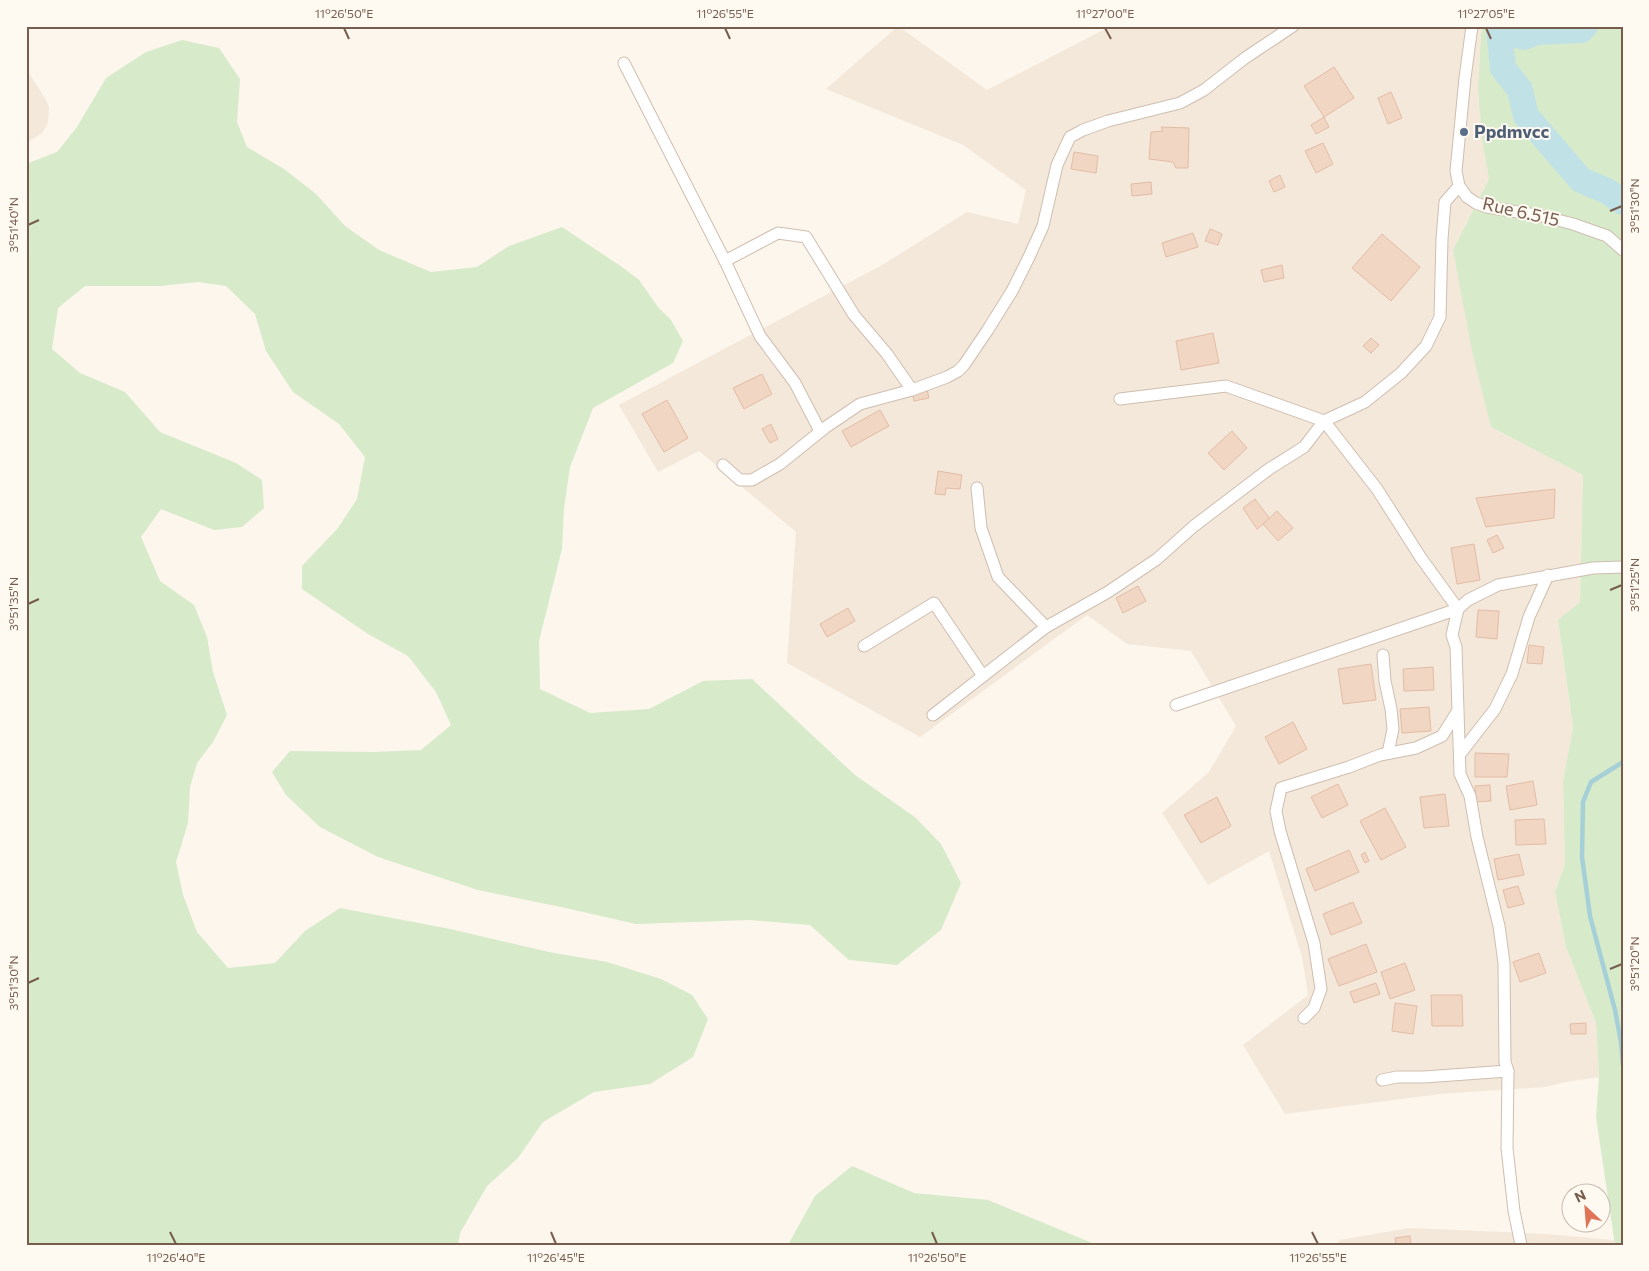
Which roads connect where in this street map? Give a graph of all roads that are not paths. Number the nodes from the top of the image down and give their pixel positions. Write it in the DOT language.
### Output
graph roads {
  1 [pos="1293,26"];
  2 [pos="1472,26"];
  3 [pos="624,63"];
  4 [pos="1459,186"];
  5 [pos="1623,250"];
  6 [pos="725,261"];
  7 [pos="912,390"];
  8 [pos="1120,399"];
  9 [pos="1324,421"];
  10 [pos="820,431"];
  11 [pos="723,465"];
  12 [pos="977,488"];
  13 [pos="1623,567"];
  14 [pos="1548,575"];
  15 [pos="1458,610"];
  16 [pos="1046,627"];
  17 [pos="864,646"];
  18 [pos="1383,655"];
  19 [pos="983,676"];
  20 [pos="1176,705"];
  21 [pos="1457,712"];
  22 [pos="933,715"];
  23 [pos="1388,754"];
  24 [pos="1460,754"];
  25 [pos="1304,1018"];
  26 [pos="1508,1071"];
  27 [pos="1382,1080"];
  28 [pos="1521,1245"];
  1 -- 7 [label="street"];
  2 -- 4 [label="street"];
  3 -- 6 [label="street"];
  4 -- 5 [label="street, Rue 6.515"];
  4 -- 9 [label="street"];
  6 -- 7 [label="street"];
  6 -- 10 [label="street"];
  7 -- 10 [label="street"];
  8 -- 9 [label="street"];
  9 -- 15 [label="street"];
  9 -- 16 [label="street"];
  10 -- 11 [label="street"];
  12 -- 16 [label="street"];
  13 -- 14 [label="street"];
  14 -- 15 [label="street"];
  14 -- 24 [label="street"];
  15 -- 20 [label="street"];
  15 -- 21 [label="street"];
  16 -- 19 [label="street"];
  17 -- 19 [label="street"];
  18 -- 23 [label="street"];
  19 -- 22 [label="street"];
  21 -- 23 [label="street"];
  21 -- 24 [label="street"];
  23 -- 25 [label="street"];
  24 -- 26 [label="street"];
  26 -- 27 [label="street"];
  26 -- 28 [label="street"];
}
